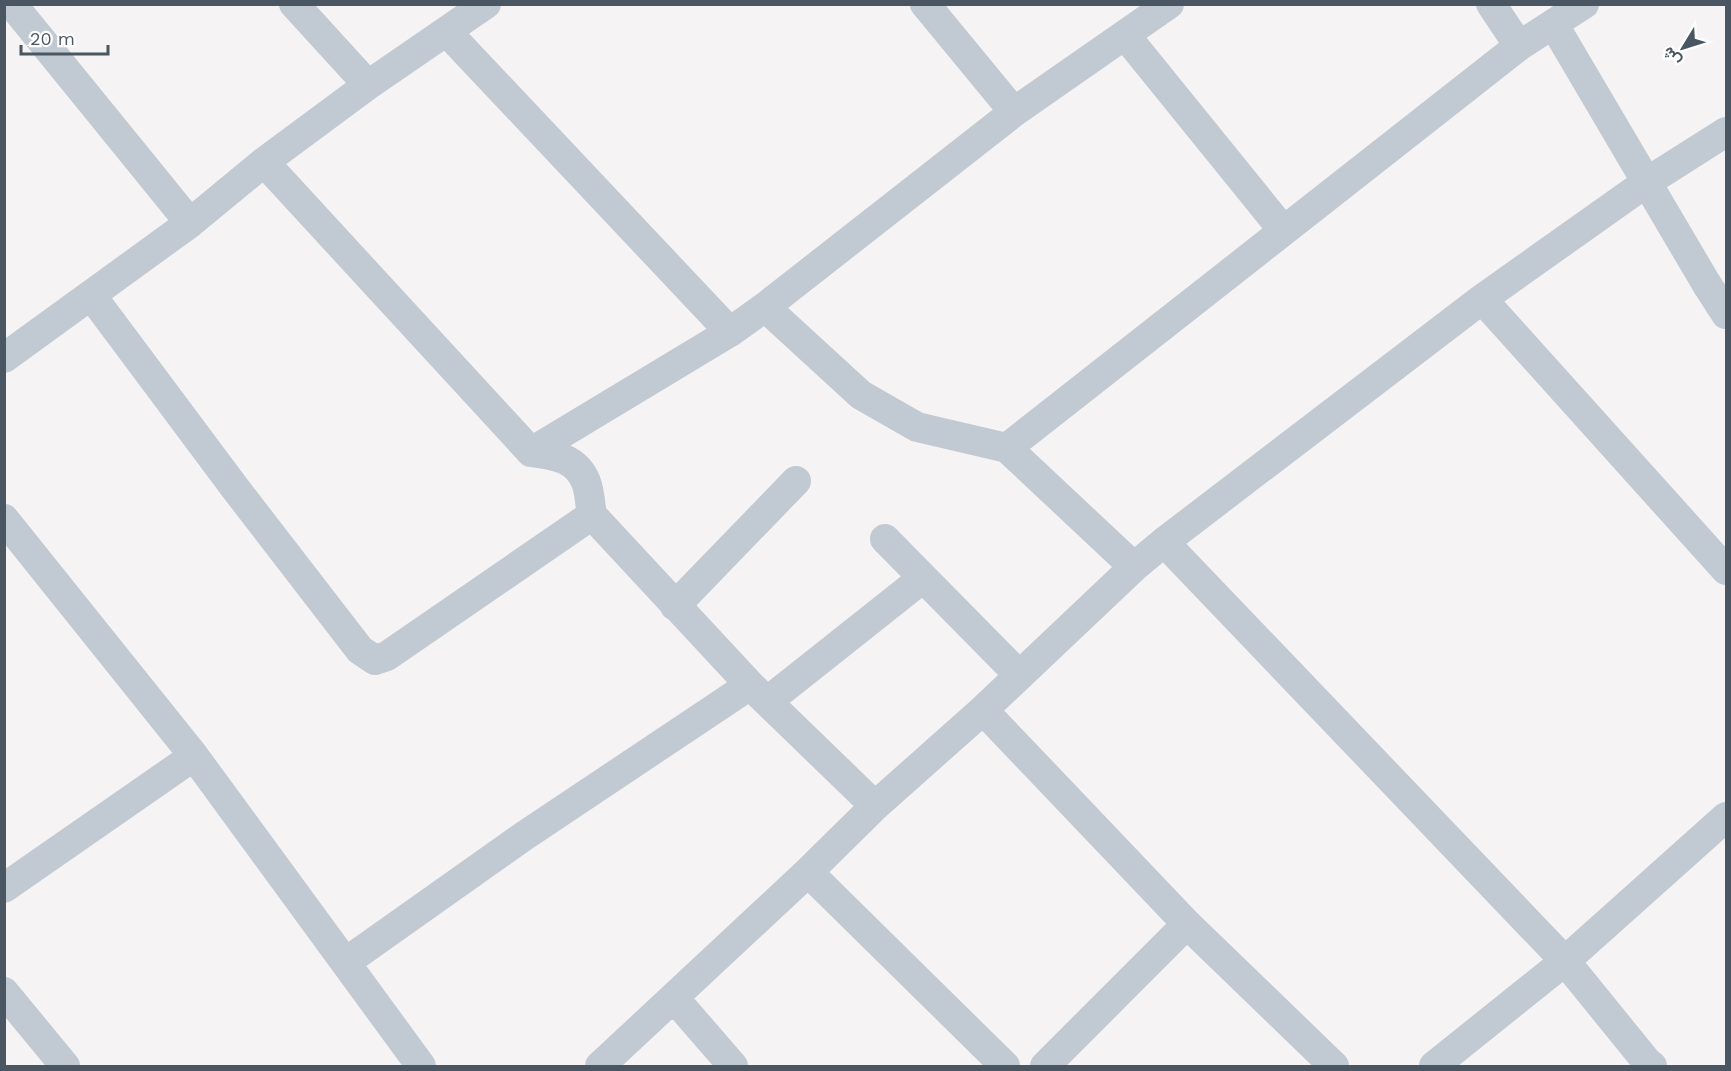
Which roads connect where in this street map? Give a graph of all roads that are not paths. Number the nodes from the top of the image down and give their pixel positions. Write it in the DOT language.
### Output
graph roads {
  1 [pos="12,4"];
  2 [pos="294,4"];
  3 [pos="486,4"];
  4 [pos="925,4"];
  5 [pos="1168,4"];
  6 [pos="1491,4"];
  7 [pos="1584,4"];
  8 [pos="1554,25"];
  9 [pos="447,32"];
  10 [pos="1125,35"];
  11 [pos="1519,46"];
  12 [pos="368,85"];
  13 [pos="1014,112"];
  14 [pos="1726,132"];
  15 [pos="264,162"];
  16 [pos="1647,182"];
  17 [pos="190,223"];
  18 [pos="1283,230"];
  19 [pos="91,295"];
  20 [pos="1482,299"];
  21 [pos="765,307"];
  22 [pos="1726,314"];
  23 [pos="730,332"];
  24 [pos="8,349"];
  25 [pos="1007,448"];
  26 [pos="531,452"];
  27 [pos="796,482"];
  28 [pos="592,515"];
  29 [pos="4,519"];
  30 [pos="885,540"];
  31 [pos="1164,542"];
  32 [pos="1134,567"];
  33 [pos="1726,570"];
  34 [pos="922,578"];
  35 [pos="675,606"];
  36 [pos="1019,675"];
  37 [pos="759,693"];
  38 [pos="983,710"];
  39 [pos="194,756"];
  40 [pos="875,806"];
  41 [pos="1726,817"];
  42 [pos="808,872"];
  43 [pos="4,888"];
  44 [pos="1187,924"];
  45 [pos="1565,961"];
  46 [pos="346,962"];
  47 [pos="4,992"];
  48 [pos="674,998"];
  49 [pos="1647,1065"];
  50 [pos="65,1066"];
  51 [pos="421,1066"];
  52 [pos="600,1066"];
  53 [pos="733,1066"];
  54 [pos="1005,1066"];
  55 [pos="1045,1066"];
  56 [pos="1334,1066"];
  57 [pos="1434,1066"];
  1 -- 17 [label="street"];
  2 -- 12 [label="street"];
  3 -- 9 [label="street"];
  4 -- 13 [label="street"];
  5 -- 10 [label="street"];
  6 -- 11 [label="street"];
  7 -- 8 [label="street"];
  8 -- 11 [label="street"];
  8 -- 16 [label="street"];
  9 -- 12 [label="street"];
  9 -- 23 [label="street"];
  10 -- 13 [label="street"];
  10 -- 18 [label="street"];
  11 -- 18 [label="street"];
  12 -- 15 [label="street"];
  13 -- 21 [label="street"];
  14 -- 16 [label="street"];
  15 -- 17 [label="street"];
  15 -- 26 [label="street"];
  16 -- 20 [label="street"];
  16 -- 22 [label="street"];
  17 -- 19 [label="street"];
  18 -- 25 [label="street"];
  19 -- 24 [label="street"];
  19 -- 28 [label="street"];
  20 -- 31 [label="street"];
  20 -- 33 [label="street"];
  21 -- 23 [label="street"];
  21 -- 25 [label="street"];
  23 -- 26 [label="street"];
  25 -- 32 [label="street"];
  26 -- 28 [label="street"];
  27 -- 35 [label="street"];
  28 -- 35 [label="street"];
  29 -- 39 [label="street"];
  30 -- 34 [label="street"];
  31 -- 32 [label="street"];
  31 -- 45 [label="street"];
  32 -- 36 [label="street"];
  34 -- 36 [label="street"];
  34 -- 37 [label="street"];
  35 -- 37 [label="street"];
  36 -- 38 [label="street"];
  37 -- 40 [label="street"];
  37 -- 46 [label="street"];
  38 -- 40 [label="street"];
  38 -- 44 [label="street"];
  39 -- 43 [label="street"];
  39 -- 46 [label="street"];
  40 -- 42 [label="street"];
  41 -- 45 [label="street"];
  42 -- 48 [label="street"];
  42 -- 54 [label="street"];
  44 -- 55 [label="street"];
  44 -- 56 [label="street"];
  45 -- 49 [label="street"];
  45 -- 57 [label="street"];
  46 -- 51 [label="street"];
  47 -- 50 [label="street"];
  48 -- 52 [label="street"];
  48 -- 53 [label="street"];
}
